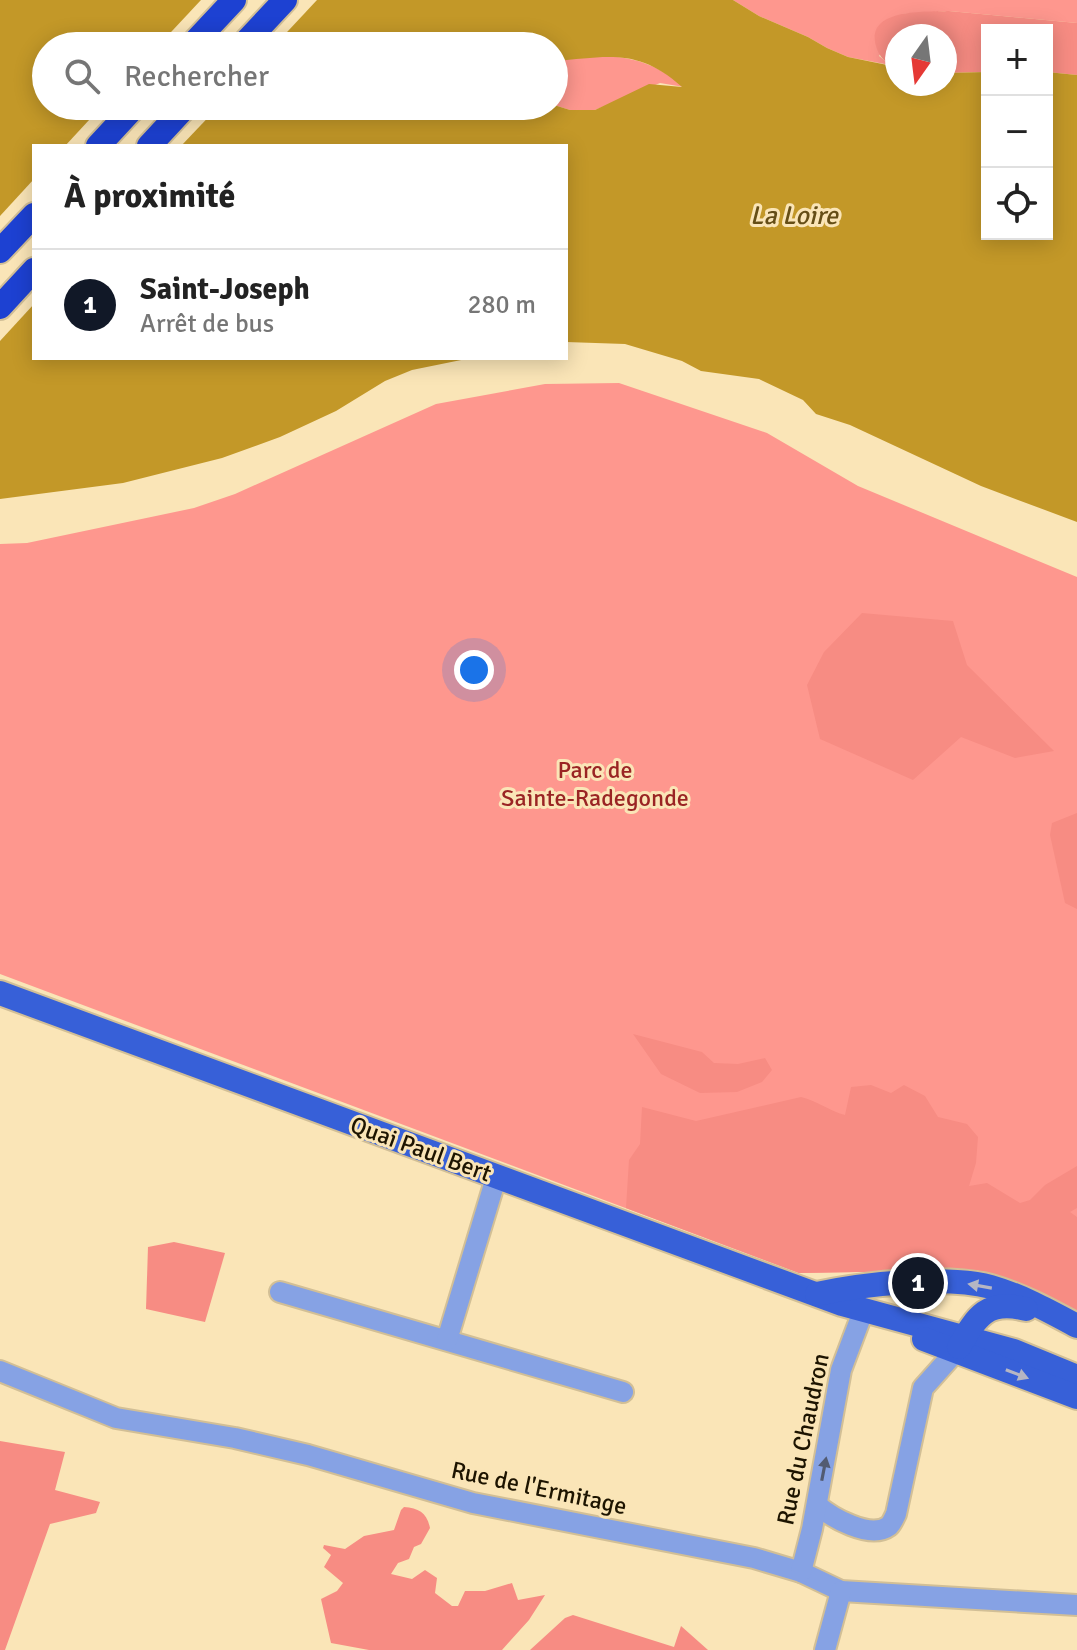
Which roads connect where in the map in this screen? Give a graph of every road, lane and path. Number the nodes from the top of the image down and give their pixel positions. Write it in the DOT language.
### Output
graph roads {
  1 [pos="234,0"];
  2 [pos="285,0"];
  3 [pos="204,32"];
  4 [pos="255,32"];
  5 [pos="122,120"];
  6 [pos="173,120"];
  7 [pos="100,144"];
  8 [pos="151,144"];
  9 [pos="32,217"];
  10 [pos="0,251"];
  11 [pos="32,272"];
  12 [pos="0,307"];
  13 [pos="0,993"];
  14 [pos="496,1178"];
  15 [pos="280,1292"];
  16 [pos="817,1295"];
  17 [pos="851,1310"];
  18 [pos="1077,1327"];
  19 [pos="447,1340"];
  20 [pos="961,1344"];
  21 [pos="0,1371"];
  22 [pos="1077,1377"];
  23 [pos="623,1392"];
  24 [pos="1077,1397"];
  25 [pos="817,1505"];
  26 [pos="801,1572"];
  27 [pos="841,1591"];
  28 [pos="1077,1605"];
  29 [pos="825,1650"];
  1 -- 3 [label="highway"];
  2 -- 4 [label="highway"];
  5 -- 7 [label="highway"];
  6 -- 8 [label="highway"];
  9 -- 10 [label="highway"];
  11 -- 12 [label="highway"];
  13 -- 14 [label="main road, Quai Paul Bert"];
  14 -- 16 [label="main road, Quai Paul Bert"];
  14 -- 19 [label="street"];
  15 -- 19 [label="street"];
  16 -- 17 [label="main road, Quai Paul Bert"];
  18 -- 16 [label="main road, one-way"];
  17 -- 20 [label="main road, Quai Paul Bert"];
  25 -- 17 [label="street, Rue du Chaudron, one-way"];
  18 -- 20 [label="main road"];
  19 -- 23 [label="street"];
  20 -- 22 [label="main road, Quai Paul Bert"];
  20 -- 24 [label="main road, Quai Paul Bert, one-way"];
  20 -- 25 [label="street"];
  21 -- 26 [label="street, Rue de l'Ermitage"];
  25 -- 26 [label="street, Rue du Chaudron"];
  26 -- 27 [label="street, Rue de l'Ermitage"];
  27 -- 28 [label="street, Rue de l'Ermitage"];
  27 -- 29 [label="street"];
}
